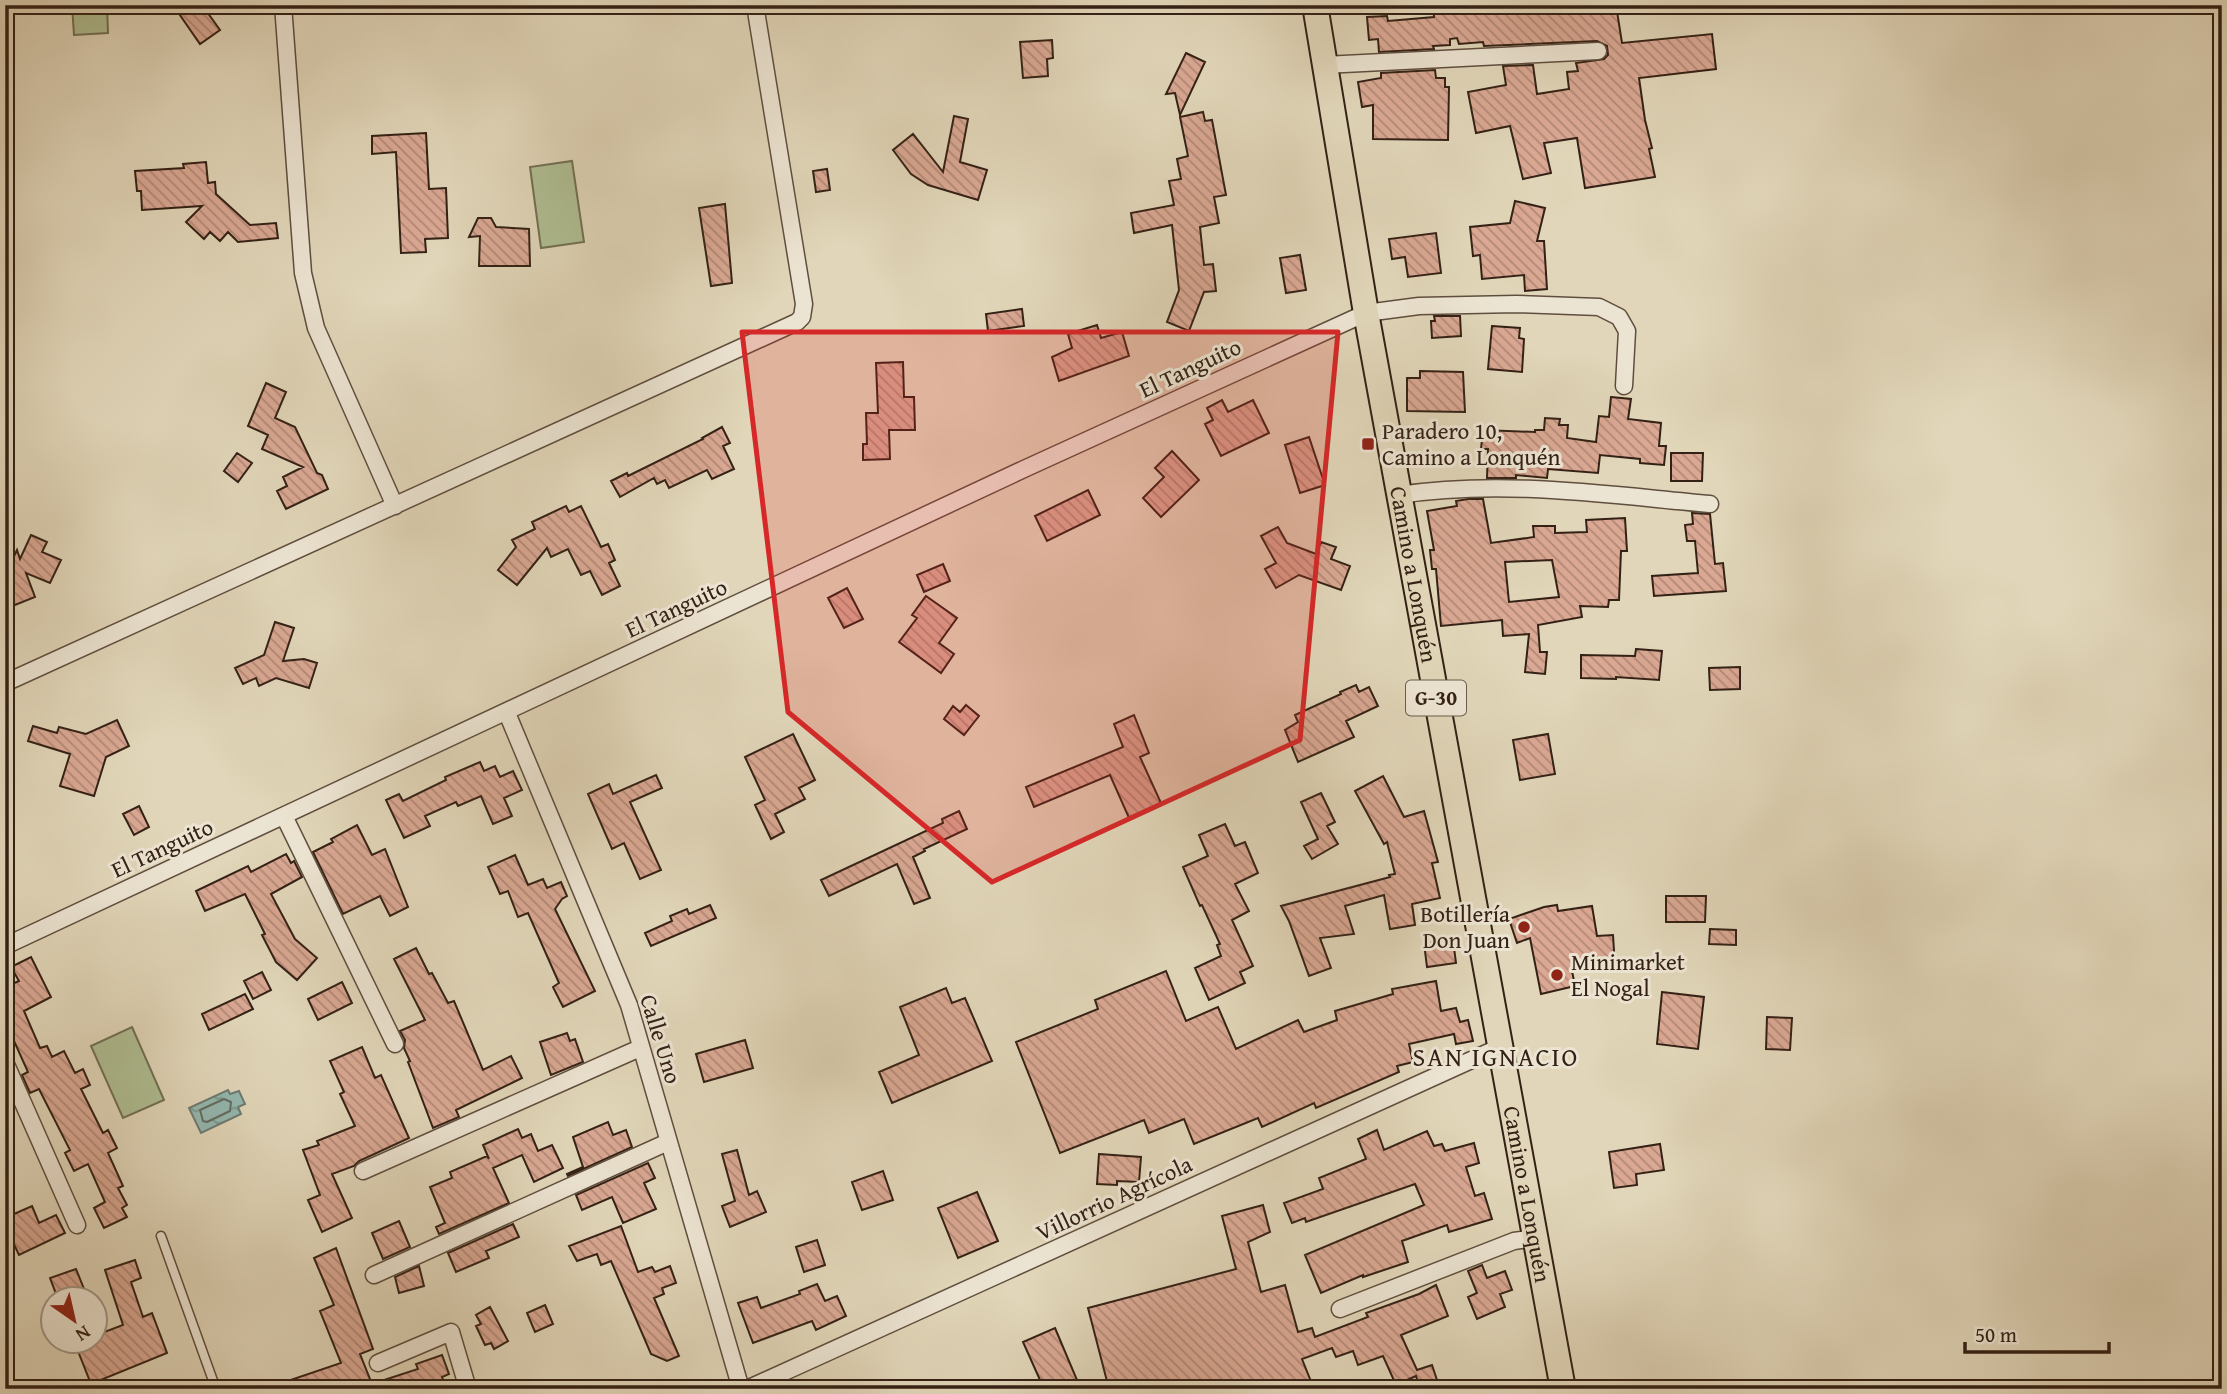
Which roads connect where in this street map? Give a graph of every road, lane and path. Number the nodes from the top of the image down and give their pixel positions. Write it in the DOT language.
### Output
graph roads {
  1 [pos="283,5"];
  2 [pos="755,5"];
  3 [pos="1315,5"];
  4 [pos="1598,51"];
  5 [pos="1324,65"];
  6 [pos="1366,313"];
  7 [pos="1623,386"];
  8 [pos="1399,495"];
  9 [pos="1710,504"];
  10 [pos="395,506"];
  11 [pos="5,683"];
  12 [pos="507,713"];
  13 [pos="284,816"];
  14 [pos="5,946"];
  15 [pos="395,1044"];
  16 [pos="1500,1047"];
  17 [pos="640,1048"];
  18 [pos="5,1062"];
  19 [pos="668,1142"];
  20 [pos="363,1171"];
  21 [pos="77,1225"];
  22 [pos="161,1236"];
  23 [pos="1535,1238"];
  24 [pos="374,1275"];
  25 [pos="1340,1309"];
  26 [pos="378,1363"];
  27 [pos="216,1389"];
  28 [pos="468,1389"];
  29 [pos="741,1389"];
  30 [pos="747,1389"];
  31 [pos="1563,1389"];
  1 -- 10 [label="street"];
  2 -- 10 [label="street"];
  3 -- 5 [label="main road, Camino a Lonquén / G-30"];
  4 -- 5 [label="street"];
  5 -- 6 [label="main road, Camino a Lonquén / G-30"];
  6 -- 7 [label="street, El Tanguito"];
  6 -- 8 [label="main road, Camino a Lonquén / G-30"];
  6 -- 12 [label="street, El Tanguito"];
  8 -- 9 [label="street"];
  8 -- 16 [label="main road, Camino a Lonquén / G-30"];
  10 -- 11 [label="street"];
  12 -- 13 [label="street, El Tanguito"];
  12 -- 17 [label="street, Calle Uno"];
  13 -- 14 [label="street, El Tanguito"];
  13 -- 15 [label="street"];
  16 -- 23 [label="main road, Camino a Lonquén / G-30"];
  16 -- 30 [label="street, Villorrio Agrícola"];
  17 -- 19 [label="street, Calle Uno"];
  17 -- 20 [label="street"];
  18 -- 21 [label="street"];
  19 -- 24 [label="street"];
  19 -- 29 [label="street, Calle Uno"];
  22 -- 27 [label="lane"];
  23 -- 25 [label="street"];
  23 -- 31 [label="main road, Camino a Lonquén / G-30"];
  26 -- 28 [label="street"];
}
